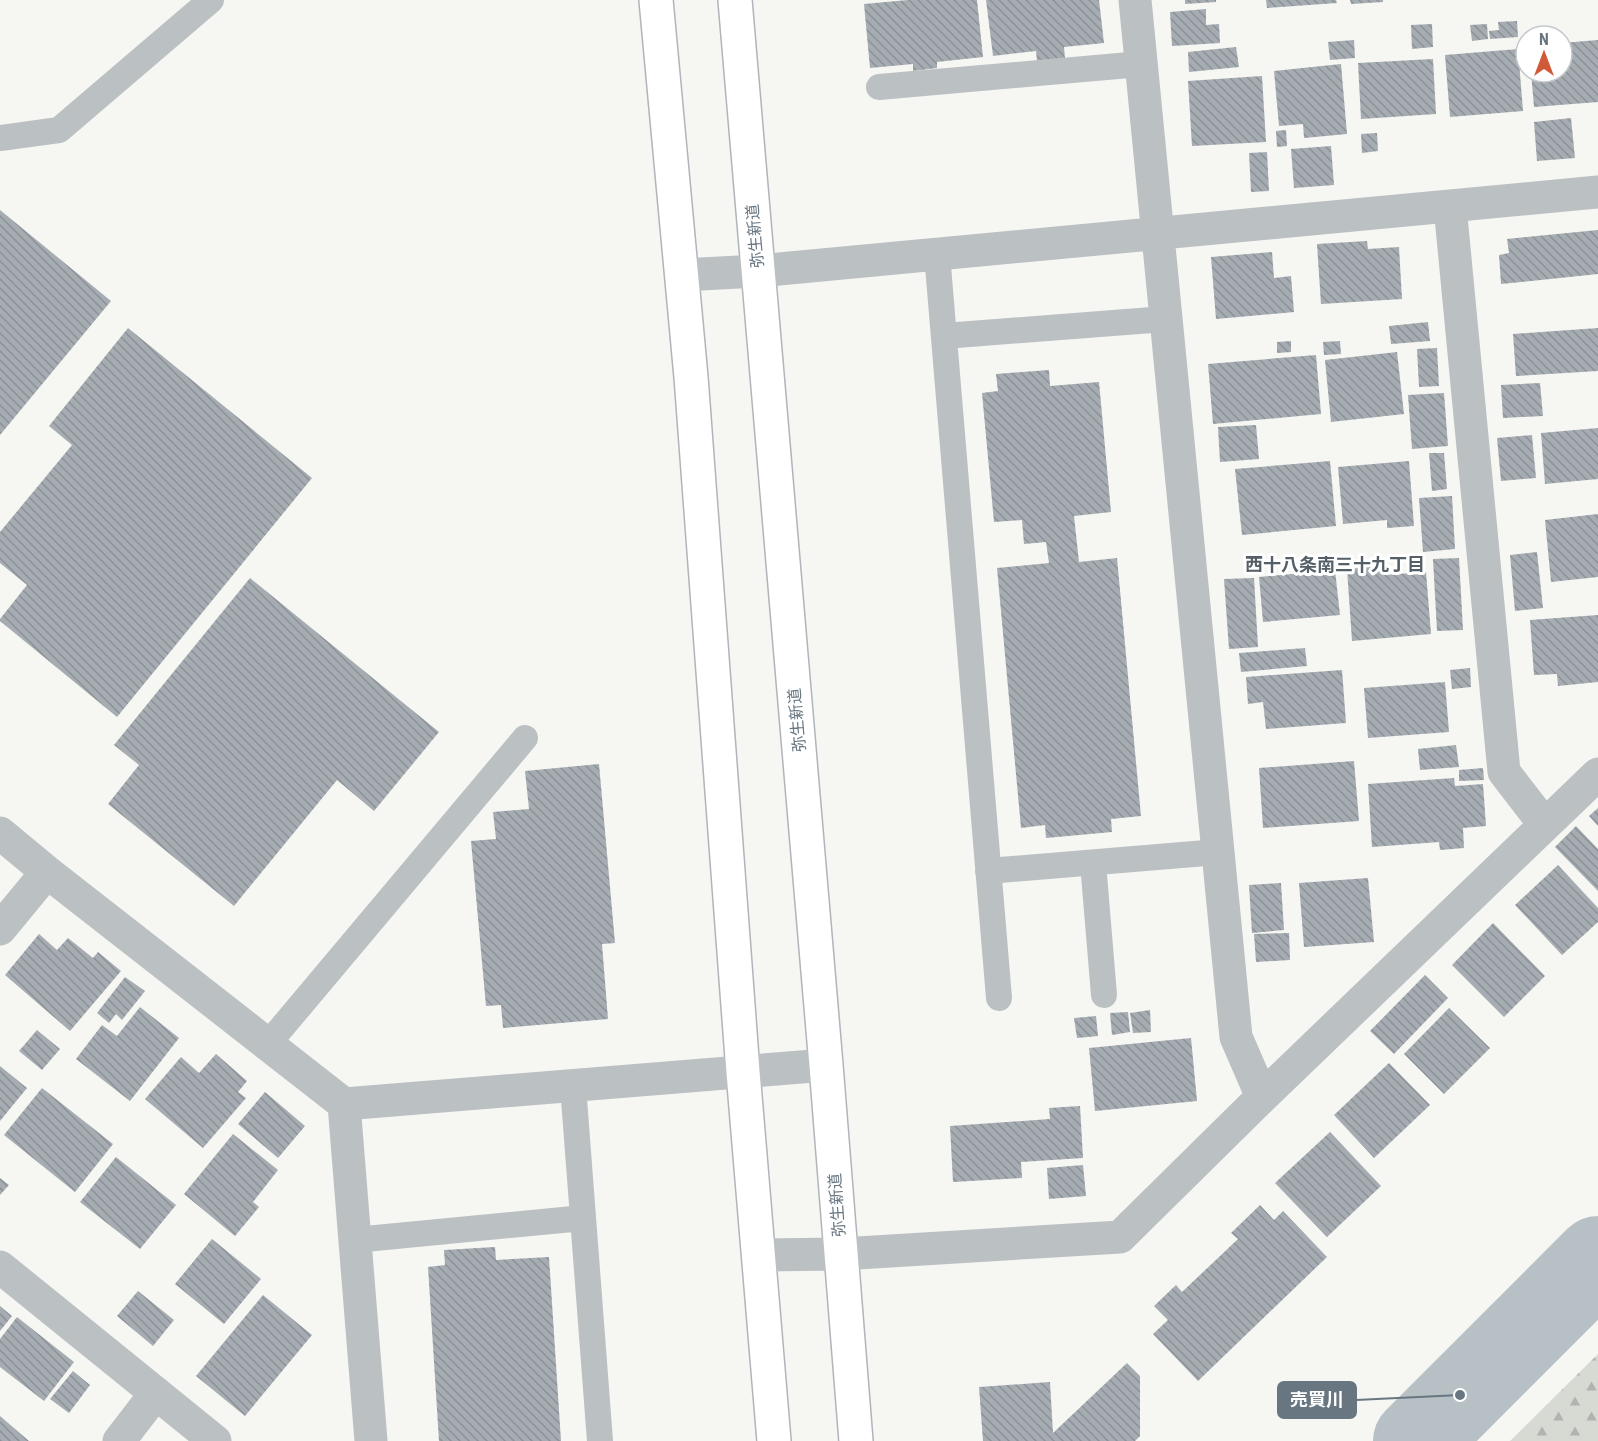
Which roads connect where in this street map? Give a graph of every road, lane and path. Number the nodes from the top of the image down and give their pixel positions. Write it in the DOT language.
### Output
graph roads {
  1 [pos="211,0"];
  2 [pos="656,0"];
  3 [pos="735,0"];
  4 [pos="1134,0"];
  5 [pos="1141,64"];
  6 [pos="879,87"];
  7 [pos="0,138"];
  8 [pos="1598,192"];
  9 [pos="1450,206"];
  10 [pos="1157,234"];
  11 [pos="937,254"];
  12 [pos="758,271"];
  13 [pos="682,275"];
  14 [pos="1165,319"];
  15 [pos="944,336"];
  16 [pos="525,738"];
  17 [pos="1598,774"];
  18 [pos="1545,825"];
  19 [pos="0,833"];
  20 [pos="1218,852"];
  21 [pos="1093,863"];
  22 [pos="988,871"];
  23 [pos="47,872"];
  24 [pos="0,929"];
  25 [pos="1104,995"];
  26 [pos="999,998"];
  27 [pos="268,1044"];
  28 [pos="826,1065"];
  29 [pos="743,1072"];
  30 [pos="573,1086"];
  31 [pos="1262,1097"];
  32 [pos="344,1104"];
  33 [pos="583,1218"];
  34 [pos="355,1240"];
  35 [pos="841,1254"];
  36 [pos="759,1255"];
  37 [pos="0,1268"];
  38 [pos="156,1393"];
  39 [pos="119,1441"];
  40 [pos="215,1441"];
  41 [pos="371,1441"];
  42 [pos="600,1441"];
  43 [pos="774,1441"];
  44 [pos="856,1441"];
  1 -- 7 [label="lane"];
  2 -- 13 [label="street"];
  3 -- 12 [label="street, 弥生新道"];
  4 -- 5 [label="street"];
  5 -- 6 [label="lane"];
  5 -- 10 [label="street"];
  8 -- 9 [label="street"];
  9 -- 10 [label="street"];
  9 -- 18 [label="street"];
  10 -- 11 [label="street"];
  10 -- 14 [label="street"];
  11 -- 12 [label="street"];
  11 -- 15 [label="lane"];
  12 -- 13 [label="street"];
  12 -- 28 [label="street, 弥生新道"];
  13 -- 29 [label="street"];
  14 -- 15 [label="lane"];
  14 -- 20 [label="street"];
  15 -- 22 [label="lane"];
  16 -- 27 [label="lane"];
  17 -- 18 [label="street"];
  18 -- 31 [label="street"];
  19 -- 23 [label="street"];
  20 -- 21 [label="lane"];
  20 -- 31 [label="street"];
  21 -- 22 [label="lane"];
  21 -- 25 [label="lane"];
  22 -- 26 [label="lane"];
  23 -- 24 [label="street"];
  23 -- 27 [label="street"];
  27 -- 32 [label="street"];
  28 -- 29 [label="street"];
  28 -- 35 [label="street, 弥生新道"];
  29 -- 30 [label="street"];
  29 -- 36 [label="street"];
  30 -- 32 [label="street"];
  30 -- 33 [label="lane"];
  31 -- 35 [label="street"];
  32 -- 34 [label="street"];
  33 -- 34 [label="lane"];
  33 -- 42 [label="lane"];
  34 -- 41 [label="street"];
  35 -- 36 [label="street"];
  35 -- 44 [label="street, 弥生新道"];
  36 -- 43 [label="street"];
  37 -- 38 [label="street"];
  38 -- 39 [label="street"];
  38 -- 40 [label="street"];
}
